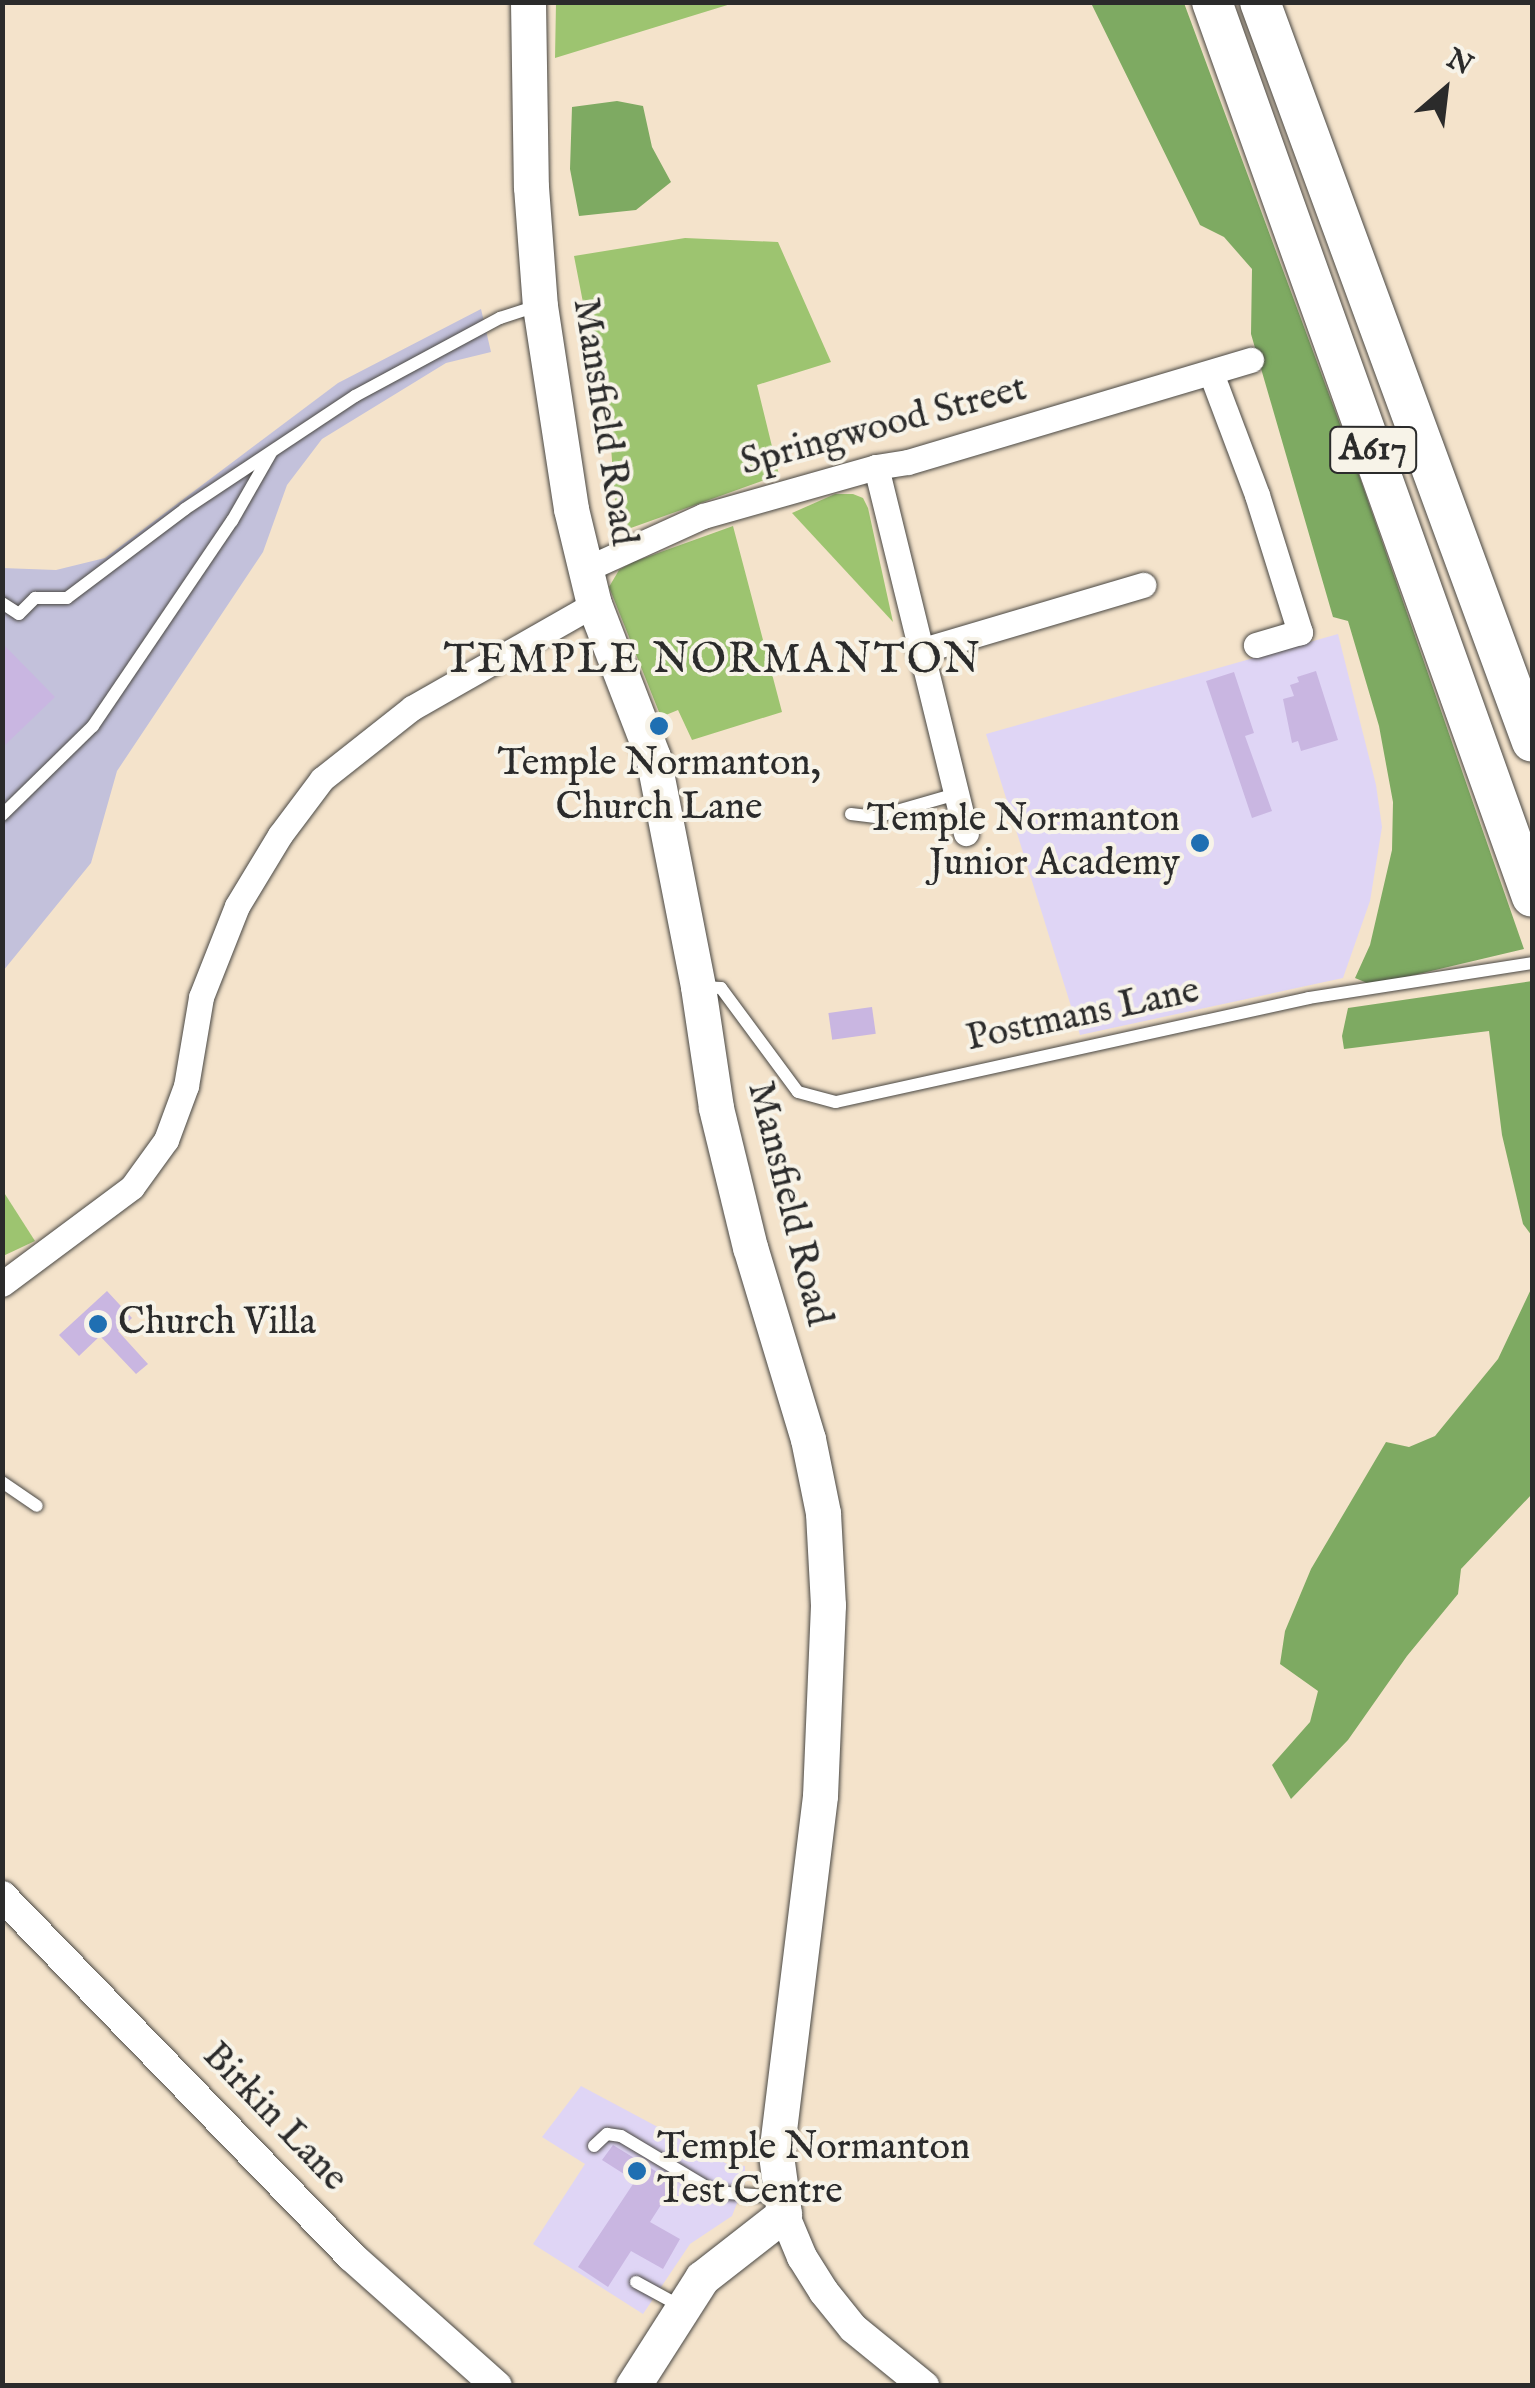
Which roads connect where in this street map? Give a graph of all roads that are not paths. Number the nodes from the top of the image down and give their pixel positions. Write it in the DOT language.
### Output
graph roads {
  1 [pos="528,2"];
  2 [pos="1212,2"];
  3 [pos="1260,2"];
  4 [pos="540,306"];
  5 [pos="1251,360"];
  6 [pos="1211,373"];
  7 [pos="272,451"];
  8 [pos="876,467"];
  9 [pos="1143,585"];
  10 [pos="589,587"];
  11 [pos="2,603"];
  12 [pos="1256,645"];
  13 [pos="920,651"];
  14 [pos="1532,742"];
  15 [pos="956,794"];
  16 [pos="851,814"];
  17 [pos="2,815"];
  18 [pos="966,832"];
  19 [pos="1532,897"];
  20 [pos="1532,963"];
  21 [pos="698,987"];
  22 [pos="2,1284"];
  23 [pos="3,1481"];
  24 [pos="37,1506"];
  25 [pos="2,1896"];
  26 [pos="594,2146"];
  27 [pos="782,2205"];
  28 [pos="636,2282"];
  29 [pos="682,2307"];
  30 [pos="497,2386"];
  31 [pos="633,2386"];
  32 [pos="924,2386"];
  1 -- 4 [label="main road, Mansfield Road"];
  2 -- 19 [label="highway, A617"];
  3 -- 14 [label="highway, A617"];
  4 -- 7 [label="lane"];
  4 -- 10 [label="main road, Mansfield Road"];
  5 -- 6 [label="street, Springwood Street"];
  6 -- 8 [label="street, Springwood Street"];
  6 -- 12 [label="street"];
  7 -- 11 [label="lane"];
  7 -- 17 [label="lane"];
  8 -- 10 [label="street, Springwood Street"];
  8 -- 13 [label="street"];
  9 -- 13 [label="street"];
  10 -- 21 [label="main road, Mansfield Road"];
  10 -- 22 [label="street, Springwood Street"];
  13 -- 15 [label="street"];
  15 -- 16 [label="lane"];
  15 -- 18 [label="street"];
  20 -- 21 [label="lane, Postmans Lane"];
  21 -- 27 [label="main road, Mansfield Road"];
  23 -- 24 [label="lane"];
  25 -- 30 [label="street, Birkin Lane"];
  26 -- 27 [label="lane"];
  27 -- 29 [label="main road"];
  27 -- 32 [label="street, Mansfield Road"];
  28 -- 29 [label="lane"];
  29 -- 31 [label="main road"];
}
